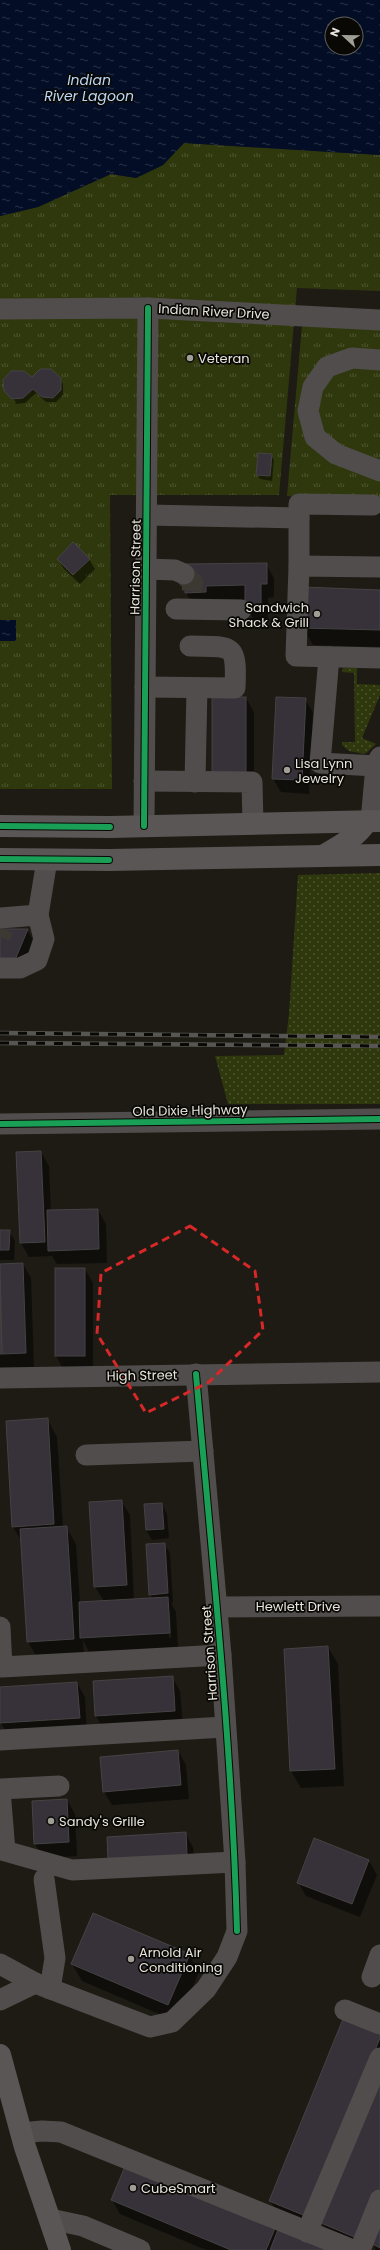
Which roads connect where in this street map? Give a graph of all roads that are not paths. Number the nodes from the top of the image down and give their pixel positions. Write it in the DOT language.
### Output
graph roads {
  1 [pos="148,308"];
  2 [pos="0,309"];
  3 [pos="380,320"];
  4 [pos="380,360"];
  5 [pos="380,471"];
  6 [pos="373,505"];
  7 [pos="146,514"];
  8 [pos="299,518"];
  9 [pos="298,566"];
  10 [pos="380,567"];
  11 [pos="146,569"];
  12 [pos="184,574"];
  13 [pos="192,593"];
  14 [pos="146,608"];
  15 [pos="176,609"];
  16 [pos="241,610"];
  17 [pos="190,646"];
  18 [pos="329,657"];
  19 [pos="380,658"];
  20 [pos="145,687"];
  21 [pos="198,688"];
  22 [pos="378,761"];
  23 [pos="144,781"];
  24 [pos="195,782"];
  25 [pos="372,821"];
  26 [pos="253,824"];
  27 [pos="0,826"];
  28 [pos="144,826"];
  29 [pos="380,855"];
  30 [pos="322,856"];
  31 [pos="0,859"];
  32 [pos="47,860"];
  33 [pos="38,916"];
  34 [pos="4,921"];
  35 [pos="0,968"];
  36 [pos="380,1119"];
  37 [pos="0,1124"];
  38 [pos="380,1372"];
  39 [pos="196,1374"];
  40 [pos="0,1378"];
  41 [pos="203,1451"];
  42 [pos="86,1455"];
  43 [pos="380,1606"];
  44 [pos="217,1607"];
  45 [pos="0,1627"];
  46 [pos="0,1633"];
  47 [pos="221,1655"];
  48 [pos="226,1727"];
  49 [pos="0,1740"];
  50 [pos="59,1786"];
  51 [pos="0,1789"];
  52 [pos="1,1812"];
  53 [pos="2,1851"];
  54 [pos="235,1862"];
  55 [pos="44,1879"];
  56 [pos="380,1955"];
  57 [pos="0,1964"];
  58 [pos="372,1976"];
  59 [pos="43,1986"];
  60 [pos="0,2000"];
  61 [pos="345,2010"];
  62 [pos="380,2024"];
  63 [pos="0,2055"];
  64 [pos="380,2058"];
  65 [pos="21,2133"];
  66 [pos="380,2200"];
  67 [pos="50,2219"];
  68 [pos="308,2232"];
  69 [pos="60,2250"];
  70 [pos="140,2250"];
  71 [pos="352,2250"];
  72 [pos="360,2250"];
  1 -- 2 [label="street, Indian River Drive"];
  1 -- 3 [label="street, Indian River Drive"];
  1 -- 7 [label="street, Harrison Street"];
  4 -- 5 [label="street"];
  6 -- 8 [label="street"];
  7 -- 8 [label="street"];
  7 -- 11 [label="street, Harrison Street"];
  8 -- 9 [label="street"];
  9 -- 10 [label="street"];
  9 -- 18 [label="street"];
  11 -- 12 [label="street"];
  11 -- 14 [label="street, Harrison Street"];
  13 -- 15 [label="street"];
  14 -- 15 [label="street"];
  14 -- 20 [label="street, Harrison Street"];
  15 -- 16 [label="street"];
  17 -- 21 [label="street"];
  18 -- 19 [label="street"];
  18 -- 22 [label="street"];
  20 -- 21 [label="street"];
  20 -- 23 [label="street, Harrison Street"];
  21 -- 24 [label="street"];
  22 -- 25 [label="street"];
  23 -- 24 [label="street"];
  23 -- 28 [label="street, Harrison Street"];
  24 -- 26 [label="street"];
  25 -- 26 [label="main road"];
  25 -- 30 [label="main road"];
  26 -- 28 [label="main road"];
  27 -- 28 [label="main road"];
  29 -- 30 [label="main road"];
  30 -- 32 [label="main road"];
  31 -- 32 [label="main road"];
  32 -- 33 [label="street"];
  33 -- 34 [label="street"];
  33 -- 35 [label="street"];
  36 -- 37 [label="street, Old Dixie Highway"];
  38 -- 39 [label="street, High Street"];
  39 -- 40 [label="street, High Street"];
  39 -- 41 [label="street, Harrison Street"];
  41 -- 42 [label="street"];
  41 -- 44 [label="street, Harrison Street"];
  43 -- 44 [label="street, Hewlett Drive"];
  44 -- 47 [label="street, Harrison Street"];
  45 -- 46 [label="street"];
  46 -- 47 [label="street"];
  47 -- 48 [label="street, Harrison Street"];
  48 -- 49 [label="street"];
  48 -- 54 [label="street, Harrison Street"];
  50 -- 51 [label="street"];
  51 -- 52 [label="street"];
  52 -- 53 [label="street"];
  53 -- 54 [label="street"];
  54 -- 59 [label="street, Harrison Street"];
  55 -- 59 [label="street"];
  56 -- 58 [label="street"];
  57 -- 59 [label="street"];
  59 -- 60 [label="street"];
  61 -- 62 [label="street"];
  63 -- 65 [label="main road"];
  64 -- 68 [label="street"];
  65 -- 67 [label="main road"];
  65 -- 68 [label="street"];
  66 -- 72 [label="street"];
  67 -- 69 [label="main road"];
  67 -- 70 [label="street"];
  68 -- 71 [label="street"];
}
